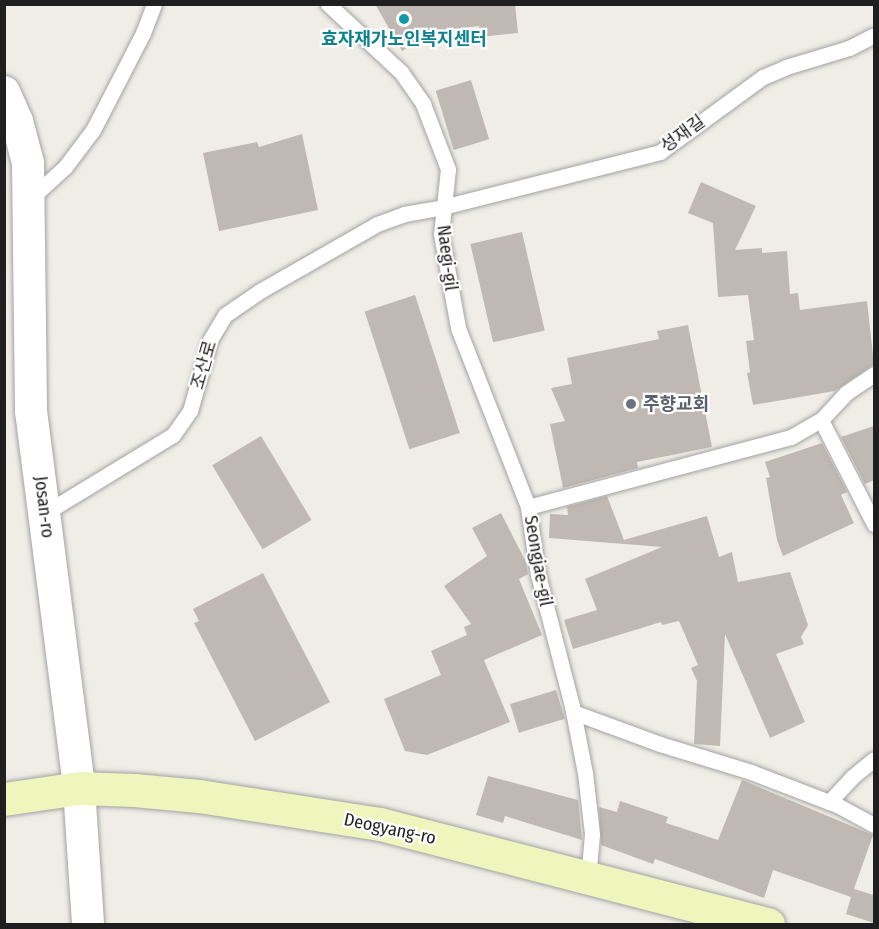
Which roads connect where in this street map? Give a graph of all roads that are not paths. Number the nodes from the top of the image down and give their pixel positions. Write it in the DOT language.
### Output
graph roads {
  1 [pos="154,4"];
  2 [pos="328,4"];
  3 [pos="874,35"];
  4 [pos="4,92"];
  5 [pos="29,200"];
  6 [pos="443,207"];
  7 [pos="874,374"];
  8 [pos="821,420"];
  9 [pos="528,507"];
  10 [pos="45,513"];
  11 [pos="874,524"];
  12 [pos="573,712"];
  13 [pos="874,759"];
  14 [pos="79,788"];
  15 [pos="4,799"];
  16 [pos="829,802"];
  17 [pos="874,825"];
  18 [pos="588,879"];
  19 [pos="88,924"];
  20 [pos="768,924"];
  1 -- 5 [label="lane"];
  2 -- 6 [label="lane, Naegi-gil"];
  3 -- 6 [label="lane, 성재길"];
  4 -- 5 [label="street, Josan-ro"];
  5 -- 10 [label="street, Josan-ro"];
  6 -- 9 [label="lane, Naegi-gil"];
  6 -- 10 [label="lane, 조산로"];
  7 -- 8 [label="lane, Seongjae-gil"];
  8 -- 9 [label="lane, Seongjae-gil"];
  8 -- 11 [label="lane"];
  9 -- 12 [label="lane, Seongjae-gil"];
  10 -- 14 [label="street, Josan-ro"];
  12 -- 16 [label="lane"];
  12 -- 18 [label="lane, Seongjae-gil"];
  13 -- 16 [label="lane"];
  14 -- 15 [label="street, Deogyang-ro"];
  14 -- 18 [label="street, Deogyang-ro"];
  14 -- 19 [label="street, Josan-ro"];
  16 -- 17 [label="lane"];
  18 -- 20 [label="street, Deogyang-ro"];
}
